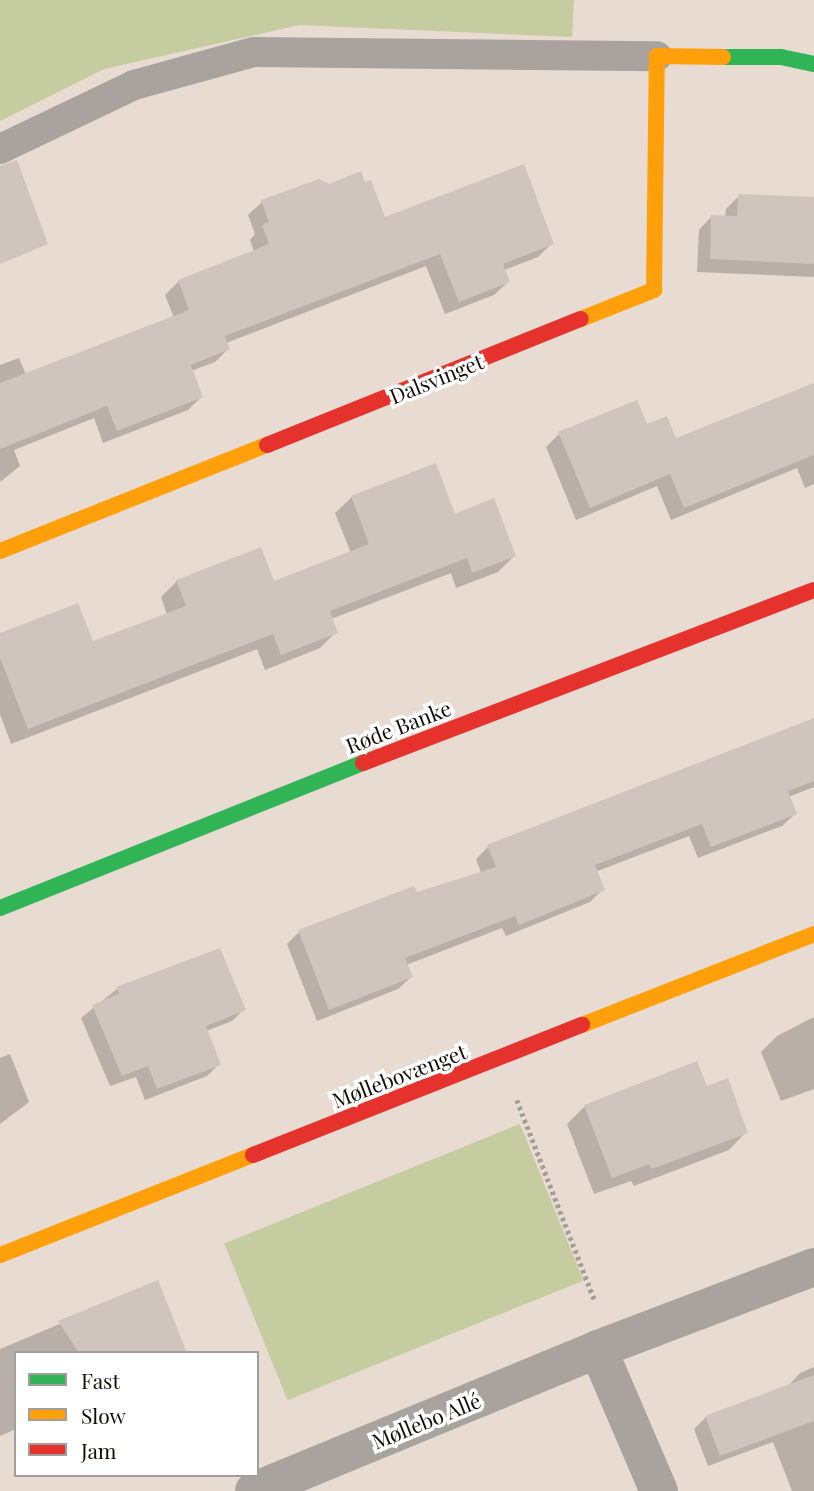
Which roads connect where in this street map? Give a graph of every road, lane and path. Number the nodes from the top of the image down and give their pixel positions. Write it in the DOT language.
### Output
graph roads {
  1 [pos="657,56"];
  2 [pos="814,64"];
  3 [pos="0,149"];
  4 [pos="0,551"];
  5 [pos="814,590"];
  6 [pos="0,908"];
  7 [pos="814,934"];
  8 [pos="498,1059"];
  9 [pos="0,1255"];
  10 [pos="814,1267"];
  11 [pos="605,1346"];
  12 [pos="254,1491"];
  13 [pos="659,1491"];
  1 -- 2 [label="street"];
  1 -- 3 [label="lane"];
  1 -- 4 [label="street, Dalsvinget"];
  5 -- 6 [label="street, Røde Banke"];
  7 -- 8 [label="street, Møllebovænget"];
  8 -- 9 [label="street, Møllebovænget"];
  8 -- 11 [label="path"];
  10 -- 11 [label="street, Møllebo Allé"];
  11 -- 12 [label="street, Møllebo Allé"];
  11 -- 13 [label="street"];
}
